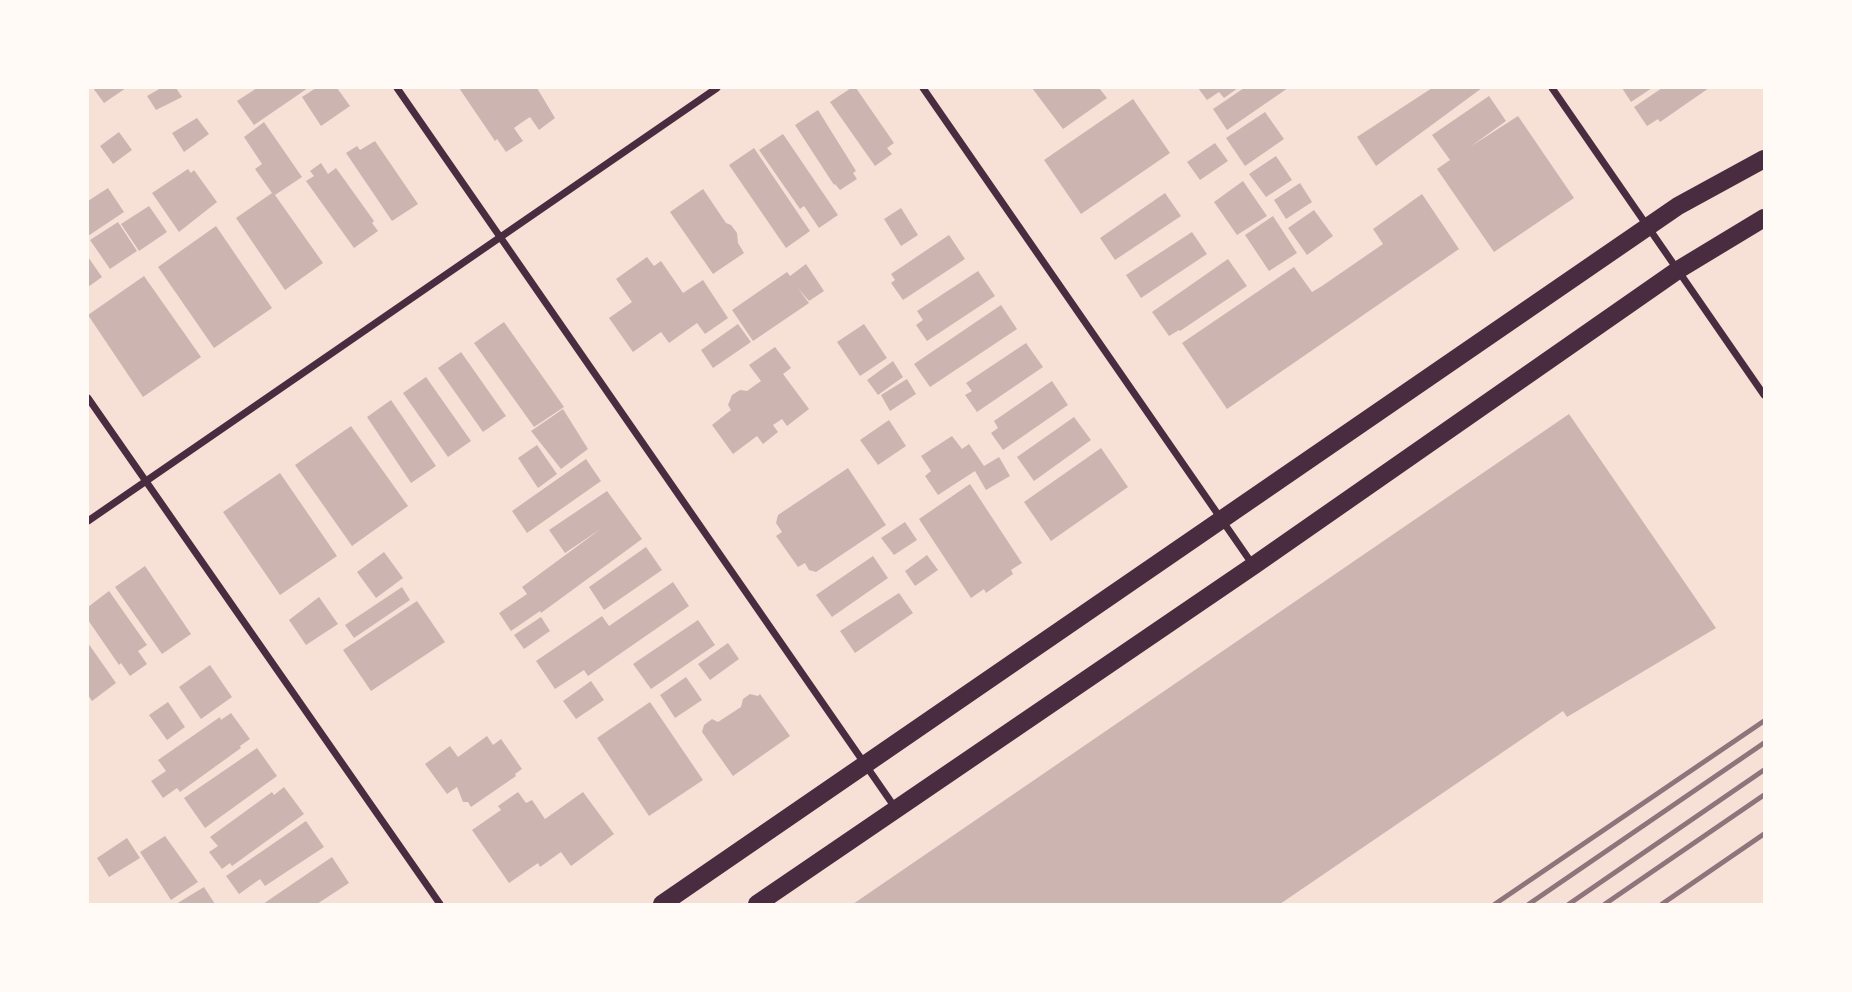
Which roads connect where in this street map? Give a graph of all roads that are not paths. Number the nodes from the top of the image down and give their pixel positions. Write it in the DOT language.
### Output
graph roads {
  1 [pos="397,88"];
  2 [pos="717,88"];
  3 [pos="923,88"];
  4 [pos="1552,88"];
  5 [pos="1765,159"];
  6 [pos="1765,218"];
  7 [pos="1648,227"];
  8 [pos="500,238"];
  9 [pos="1678,270"];
  10 [pos="1765,395"];
  11 [pos="88,398"];
  12 [pos="145,482"];
  13 [pos="1222,520"];
  14 [pos="88,521"];
  15 [pos="1253,566"];
  16 [pos="865,766"];
  17 [pos="896,810"];
  18 [pos="440,905"];
  19 [pos="662,905"];
  20 [pos="757,905"];
  1 -- 8 [label="street"];
  2 -- 8 [label="street"];
  3 -- 13 [label="street"];
  4 -- 7 [label="street"];
  5 -- 7 [label="main road"];
  6 -- 9 [label="main road"];
  7 -- 9 [label="street"];
  7 -- 13 [label="main road"];
  8 -- 12 [label="street"];
  8 -- 16 [label="street"];
  9 -- 10 [label="street"];
  9 -- 15 [label="main road"];
  11 -- 12 [label="street"];
  12 -- 14 [label="street"];
  12 -- 18 [label="street"];
  13 -- 15 [label="street"];
  13 -- 16 [label="main road"];
  15 -- 17 [label="main road"];
  16 -- 17 [label="street"];
  16 -- 19 [label="main road"];
  17 -- 20 [label="main road"];
}
